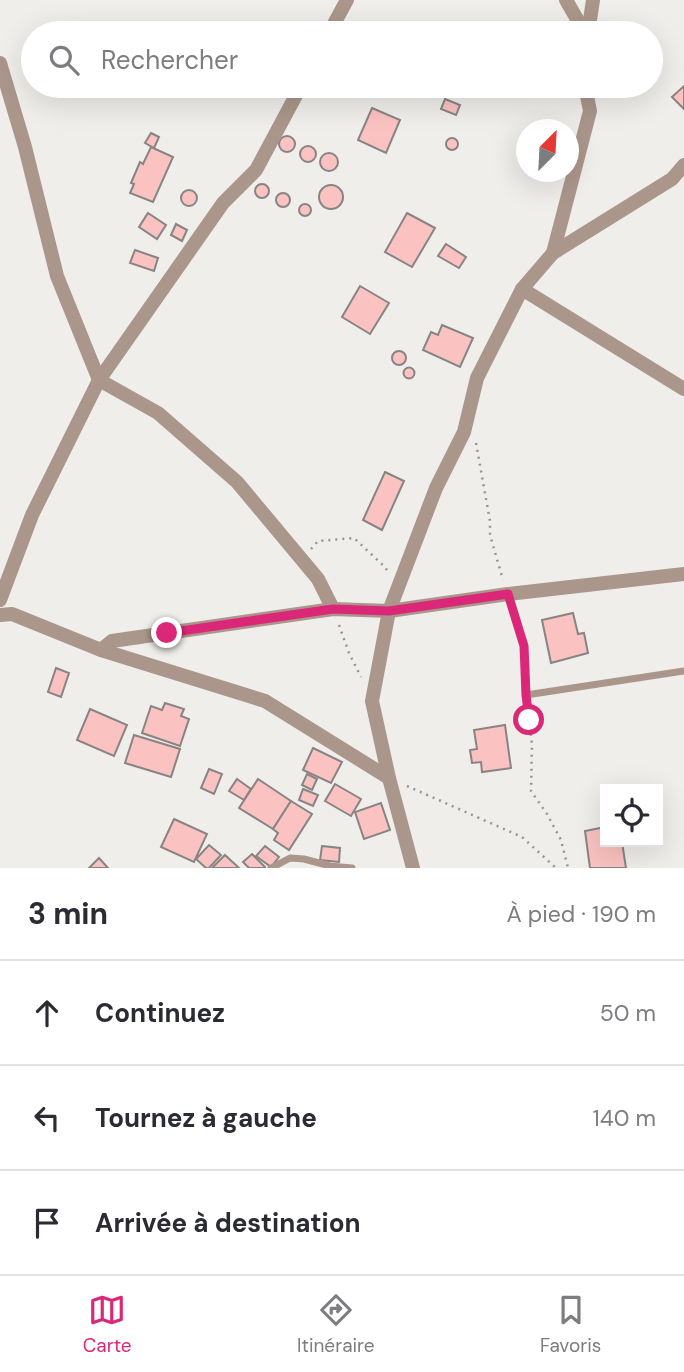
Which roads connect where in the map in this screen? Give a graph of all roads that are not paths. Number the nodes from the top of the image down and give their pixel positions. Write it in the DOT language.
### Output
graph roads {
  1 [pos="347,0"];
  2 [pos="566,0"];
  3 [pos="593,0"];
  4 [pos="336,21"];
  5 [pos="579,21"];
  6 [pos="589,21"];
  7 [pos="0,63"];
  8 [pos="295,98"];
  9 [pos="587,98"];
  10 [pos="684,165"];
  11 [pos="553,253"];
  12 [pos="522,289"];
  13 [pos="99,380"];
  14 [pos="684,389"];
  15 [pos="684,575"];
  16 [pos="0,600"];
  17 [pos="333,609"];
  18 [pos="389,611"];
  19 [pos="0,615"];
  20 [pos="101,650"];
  21 [pos="684,671"];
  22 [pos="526,695"];
  23 [pos="389,778"];
  24 [pos="279,865"];
  25 [pos="271,868"];
  26 [pos="352,868"];
  27 [pos="412,868"];
  1 -- 4 [label="street"];
  2 -- 5 [label="street"];
  3 -- 6 [label="street"];
  7 -- 13 [label="street"];
  8 -- 13 [label="street"];
  9 -- 11 [label="street"];
  10 -- 11 [label="street"];
  11 -- 12 [label="street"];
  12 -- 14 [label="street"];
  12 -- 18 [label="street"];
  13 -- 16 [label="street"];
  13 -- 17 [label="street"];
  15 -- 18 [label="street"];
  17 -- 18 [label="street"];
  17 -- 20 [label="street"];
  18 -- 23 [label="street"];
  19 -- 20 [label="street"];
  20 -- 23 [label="street"];
  21 -- 22 [label="lane"];
  23 -- 27 [label="street"];
  24 -- 25 [label="lane"];
  24 -- 26 [label="lane"];
}
